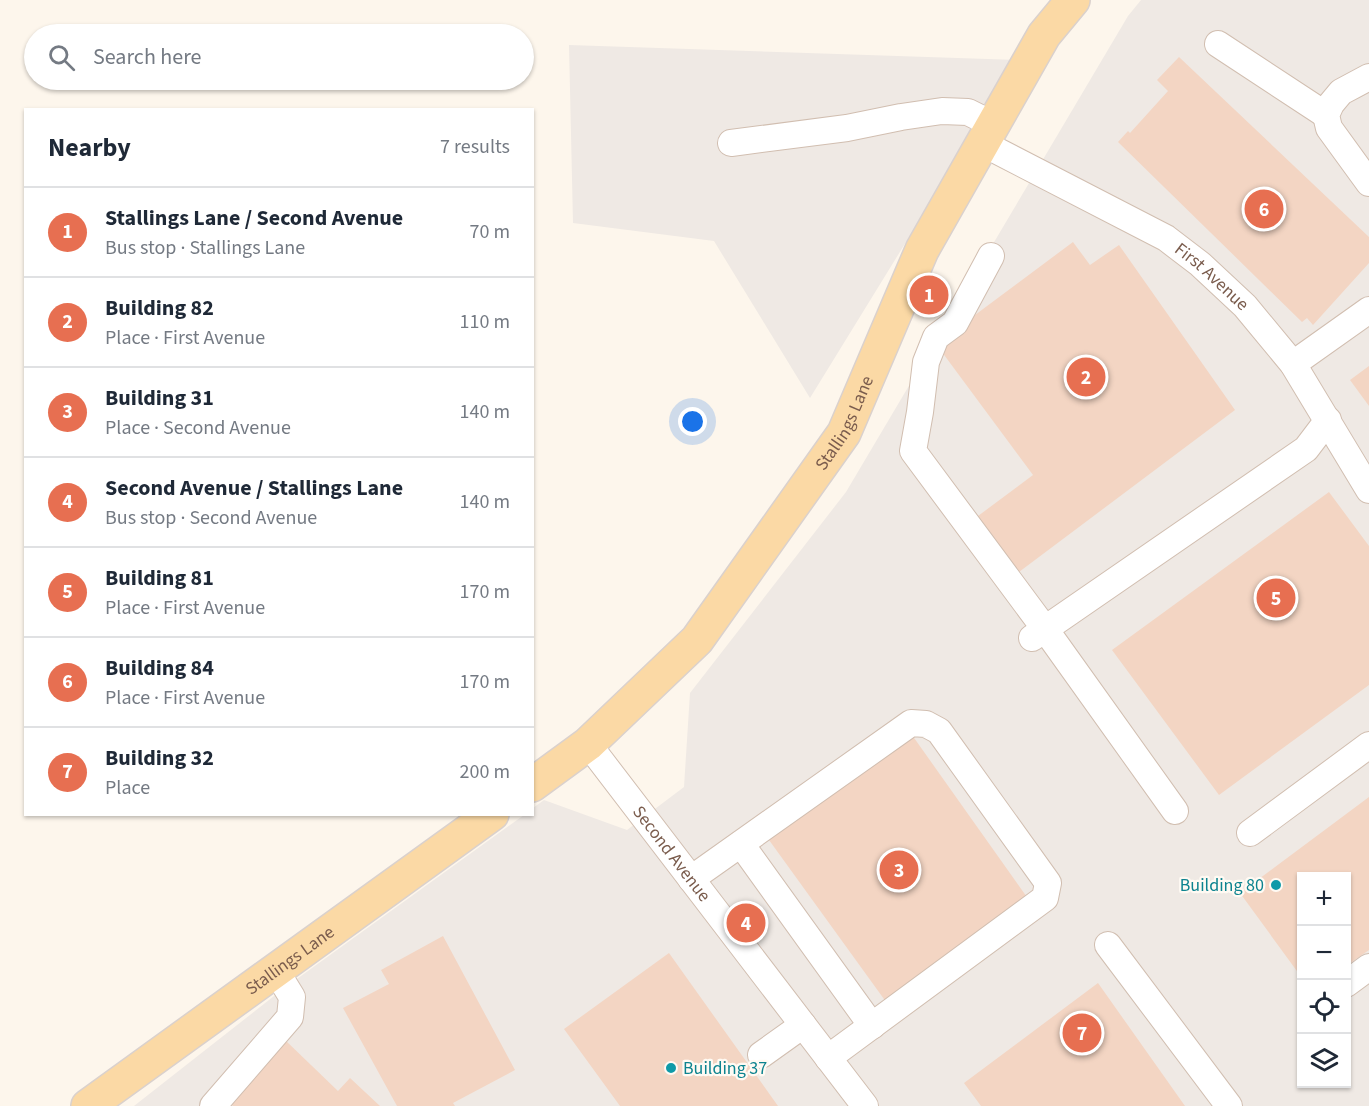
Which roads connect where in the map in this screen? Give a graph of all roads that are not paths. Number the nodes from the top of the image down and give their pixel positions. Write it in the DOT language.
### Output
graph roads {
  1 [pos="1072,0"];
  2 [pos="1218,44"];
  3 [pos="1369,77"];
  4 [pos="1326,115"];
  5 [pos="987,134"];
  6 [pos="731,143"];
  7 [pos="1369,183"];
  8 [pos="991,256"];
  9 [pos="1369,310"];
  10 [pos="1293,364"];
  11 [pos="1328,420"];
  12 [pos="1369,490"];
  13 [pos="1039,634"];
  14 [pos="588,744"];
  15 [pos="1369,745"];
  16 [pos="534,784"];
  17 [pos="1175,811"];
  18 [pos="489,816"];
  19 [pos="1250,833"];
  20 [pos="741,844"];
  21 [pos="692,879"];
  22 [pos="1108,945"];
  23 [pos="1369,968"];
  24 [pos="276,970"];
  25 [pos="1351,981"];
  26 [pos="803,1025"];
  27 [pos="872,1026"];
  28 [pos="761,1055"];
  29 [pos="828,1058"];
  30 [pos="88,1106"];
  31 [pos="213,1106"];
  32 [pos="865,1106"];
  33 [pos="1228,1106"];
  1 -- 5 [label="main road, Stallings Lane"];
  2 -- 4 [label="street"];
  3 -- 4 [label="street"];
  4 -- 7 [label="street"];
  5 -- 6 [label="street, First Avenue"];
  5 -- 10 [label="street, First Avenue"];
  5 -- 14 [label="main road, Stallings Lane"];
  8 -- 13 [label="street"];
  9 -- 10 [label="street"];
  10 -- 11 [label="street, First Avenue"];
  11 -- 12 [label="street, First Avenue"];
  11 -- 13 [label="street"];
  13 -- 17 [label="street"];
  14 -- 16 [label="main road, Stallings Lane"];
  14 -- 21 [label="street, Second Avenue"];
  15 -- 19 [label="street"];
  18 -- 24 [label="main road, Stallings Lane"];
  20 -- 21 [label="street"];
  20 -- 27 [label="street"];
  20 -- 27 [label="street"];
  21 -- 26 [label="street, Second Avenue"];
  22 -- 33 [label="street"];
  23 -- 25 [label="street"];
  24 -- 30 [label="main road, Stallings Lane"];
  24 -- 31 [label="street"];
  26 -- 28 [label="street"];
  26 -- 29 [label="street, Second Avenue"];
  27 -- 29 [label="street"];
  29 -- 32 [label="street, Second Avenue"];
}
